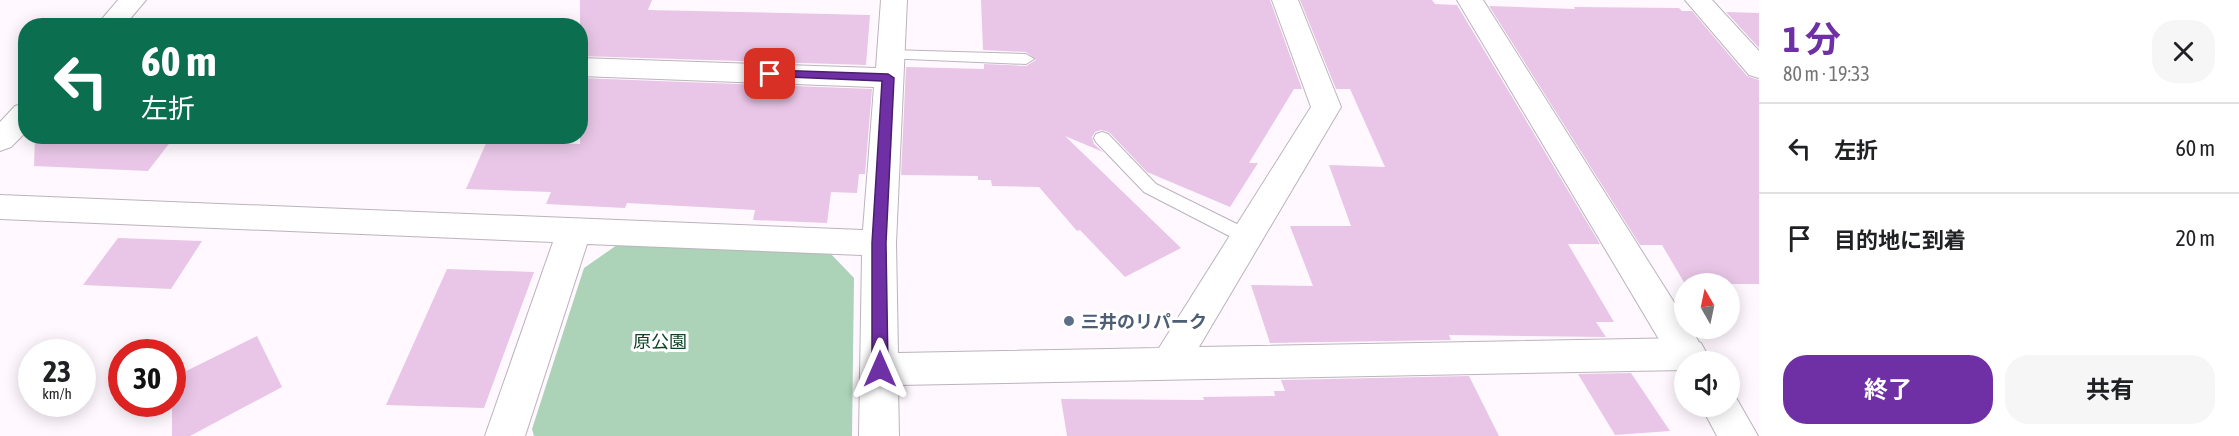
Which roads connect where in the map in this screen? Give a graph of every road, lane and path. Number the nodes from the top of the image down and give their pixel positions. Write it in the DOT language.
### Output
graph roads {
  1 [pos="133,0"];
  2 [pos="894,0"];
  3 [pos="1285,0"];
  4 [pos="1470,0"];
  5 [pos="1698,0"];
  6 [pos="116,18"];
  7 [pos="1026,59"];
  8 [pos="889,66"];
  9 [pos="588,67"];
  10 [pos="1759,69"];
  11 [pos="18,121"];
  12 [pos="1102,138"];
  13 [pos="0,140"];
  14 [pos="0,207"];
  15 [pos="574,231"];
  16 [pos="1247,237"];
  17 [pos="879,243"];
  18 [pos="1686,351"];
  19 [pos="1674,358"];
  20 [pos="1170,364"];
  21 [pos="880,369"];
  22 [pos="1727,417"];
  23 [pos="505,436"];
  24 [pos="879,436"];
  25 [pos="1738,436"];
  1 -- 6 [label="street"];
  2 -- 8 [label="street"];
  3 -- 16 [label="street"];
  4 -- 18 [label="street"];
  5 -- 10 [label="street"];
  7 -- 8 [label="lane"];
  8 -- 9 [label="street"];
  8 -- 17 [label="street"];
  11 -- 13 [label="street"];
  12 -- 16 [label="lane"];
  14 -- 15 [label="street"];
  15 -- 17 [label="street"];
  15 -- 23 [label="street"];
  16 -- 20 [label="street"];
  17 -- 21 [label="street"];
  19 -- 20 [label="street"];
  20 -- 21 [label="street"];
  21 -- 24 [label="street"];
  22 -- 25 [label="street"];
}
